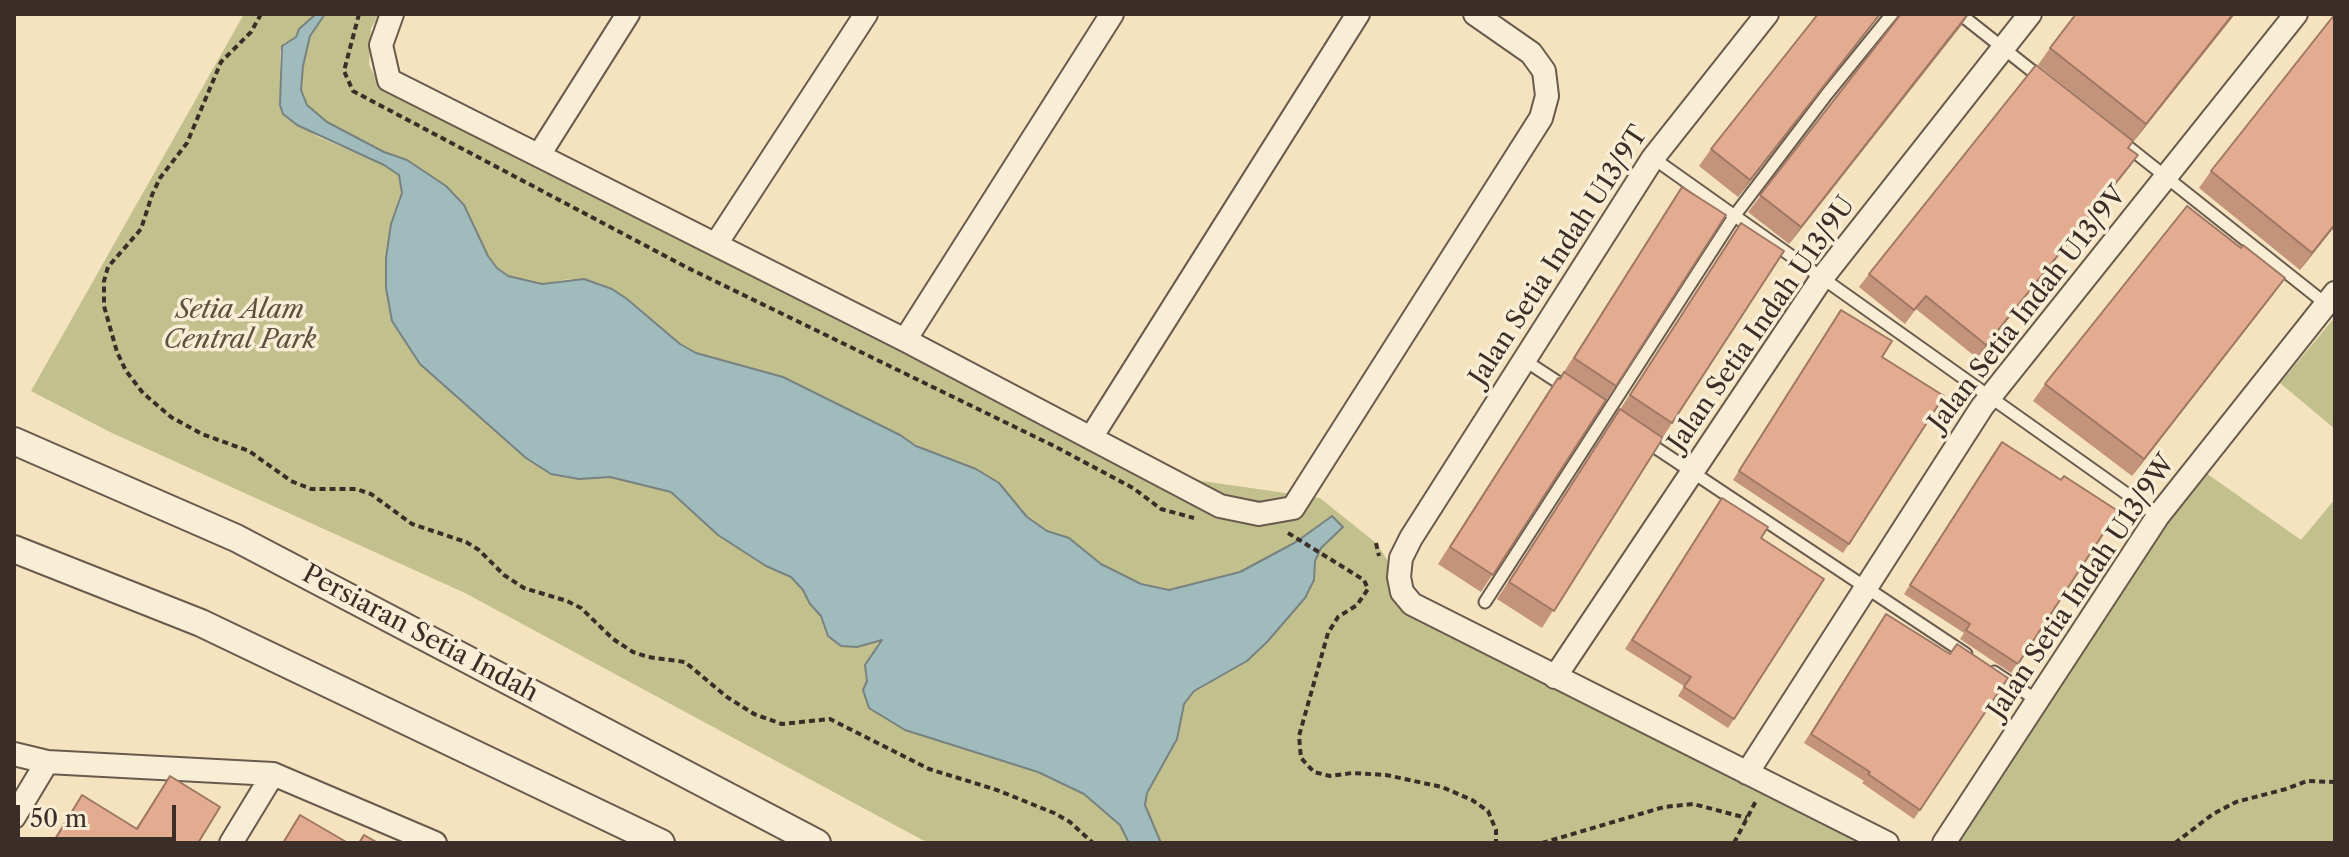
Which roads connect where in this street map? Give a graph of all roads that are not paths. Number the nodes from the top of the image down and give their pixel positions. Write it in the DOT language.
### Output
graph roads {
  1 [pos="392,14"];
  2 [pos="628,14"];
  3 [pos="866,14"];
  4 [pos="1112,14"];
  5 [pos="1358,14"];
  6 [pos="1475,14"];
  7 [pos="1767,14"];
  8 [pos="1892,14"];
  9 [pos="1960,14"];
  10 [pos="2030,14"];
  11 [pos="2296,14"];
  12 [pos="2003,48"];
  13 [pos="2053,87"];
  14 [pos="2103,127"];
  15 [pos="539,155"];
  16 [pos="1653,158"];
  17 [pos="2166,177"];
  18 [pos="1735,215"];
  19 [pos="716,244"];
  20 [pos="1822,278"];
  21 [pos="2331,299"];
  22 [pos="905,340"];
  23 [pos="1524,360"];
  24 [pos="1990,397"];
  25 [pos="1583,399"];
  26 [pos="1595,407"];
  27 [pos="1606,414"];
  28 [pos="1619,423"];
  29 [pos="1631,431"];
  30 [pos="1092,436"];
  31 [pos="14,441"];
  32 [pos="1692,471"];
  33 [pos="2158,516"];
  34 [pos="14,549"];
  35 [pos="1866,587"];
  36 [pos="1485,602"];
  37 [pos="1977,661"];
  38 [pos="1989,669"];
  39 [pos="1555,677"];
  40 [pos="2038,701"];
  41 [pos="14,754"];
  42 [pos="47,762"];
  43 [pos="273,774"];
  44 [pos="1756,777"];
  45 [pos="14,817"];
  46 [pos="231,843"];
  47 [pos="435,843"];
  48 [pos="661,843"];
  49 [pos="817,843"];
  50 [pos="1887,843"];
  51 [pos="1944,843"];
  1 -- 15 [label="street"];
  2 -- 15 [label="street"];
  3 -- 19 [label="street"];
  4 -- 22 [label="street"];
  5 -- 30 [label="street"];
  6 -- 30 [label="street"];
  7 -- 16 [label="street, Jalan Setia Indah U13/9T"];
  8 -- 18 [label="lane"];
  9 -- 12 [label="lane"];
  10 -- 12 [label="street, Jalan Setia Indah U13/9U"];
  11 -- 17 [label="street, Jalan Setia Indah U13/9V"];
  12 -- 13 [label="lane"];
  12 -- 20 [label="street, Jalan Setia Indah U13/9U"];
  14 -- 17 [label="lane"];
  15 -- 19 [label="street"];
  16 -- 18 [label="lane"];
  16 -- 23 [label="street, Jalan Setia Indah U13/9T"];
  17 -- 21 [label="lane"];
  17 -- 24 [label="street, Jalan Setia Indah U13/9V"];
  18 -- 20 [label="lane"];
  18 -- 27 [label="lane"];
  19 -- 22 [label="street"];
  20 -- 24 [label="lane"];
  20 -- 32 [label="street, Jalan Setia Indah U13/9U"];
  21 -- 33 [label="street, Jalan Setia Indah U13/9W"];
  22 -- 30 [label="street"];
  23 -- 25 [label="lane"];
  23 -- 39 [label="street, Jalan Setia Indah U13/9T"];
  24 -- 33 [label="lane"];
  24 -- 35 [label="street, Jalan Setia Indah U13/9V"];
  26 -- 27 [label="lane"];
  27 -- 28 [label="lane"];
  27 -- 36 [label="lane"];
  29 -- 32 [label="lane"];
  31 -- 49 [label="street, Persiaran Setia Indah"];
  32 -- 35 [label="lane"];
  32 -- 39 [label="street, Jalan Setia Indah U13/9U"];
  33 -- 40 [label="street, Jalan Setia Indah U13/9W"];
  34 -- 48 [label="street"];
  35 -- 37 [label="lane"];
  35 -- 44 [label="street, Jalan Setia Indah U13/9V"];
  38 -- 40 [label="lane"];
  39 -- 44 [label="street, Jalan Setia Indah U13/9T"];
  40 -- 51 [label="street, Jalan Setia Indah U13/9W"];
  41 -- 42 [label="street"];
  42 -- 43 [label="street"];
  42 -- 45 [label="street"];
  43 -- 46 [label="street"];
  43 -- 47 [label="street"];
  44 -- 50 [label="street, Jalan Setia Indah U13/9T"];
}
